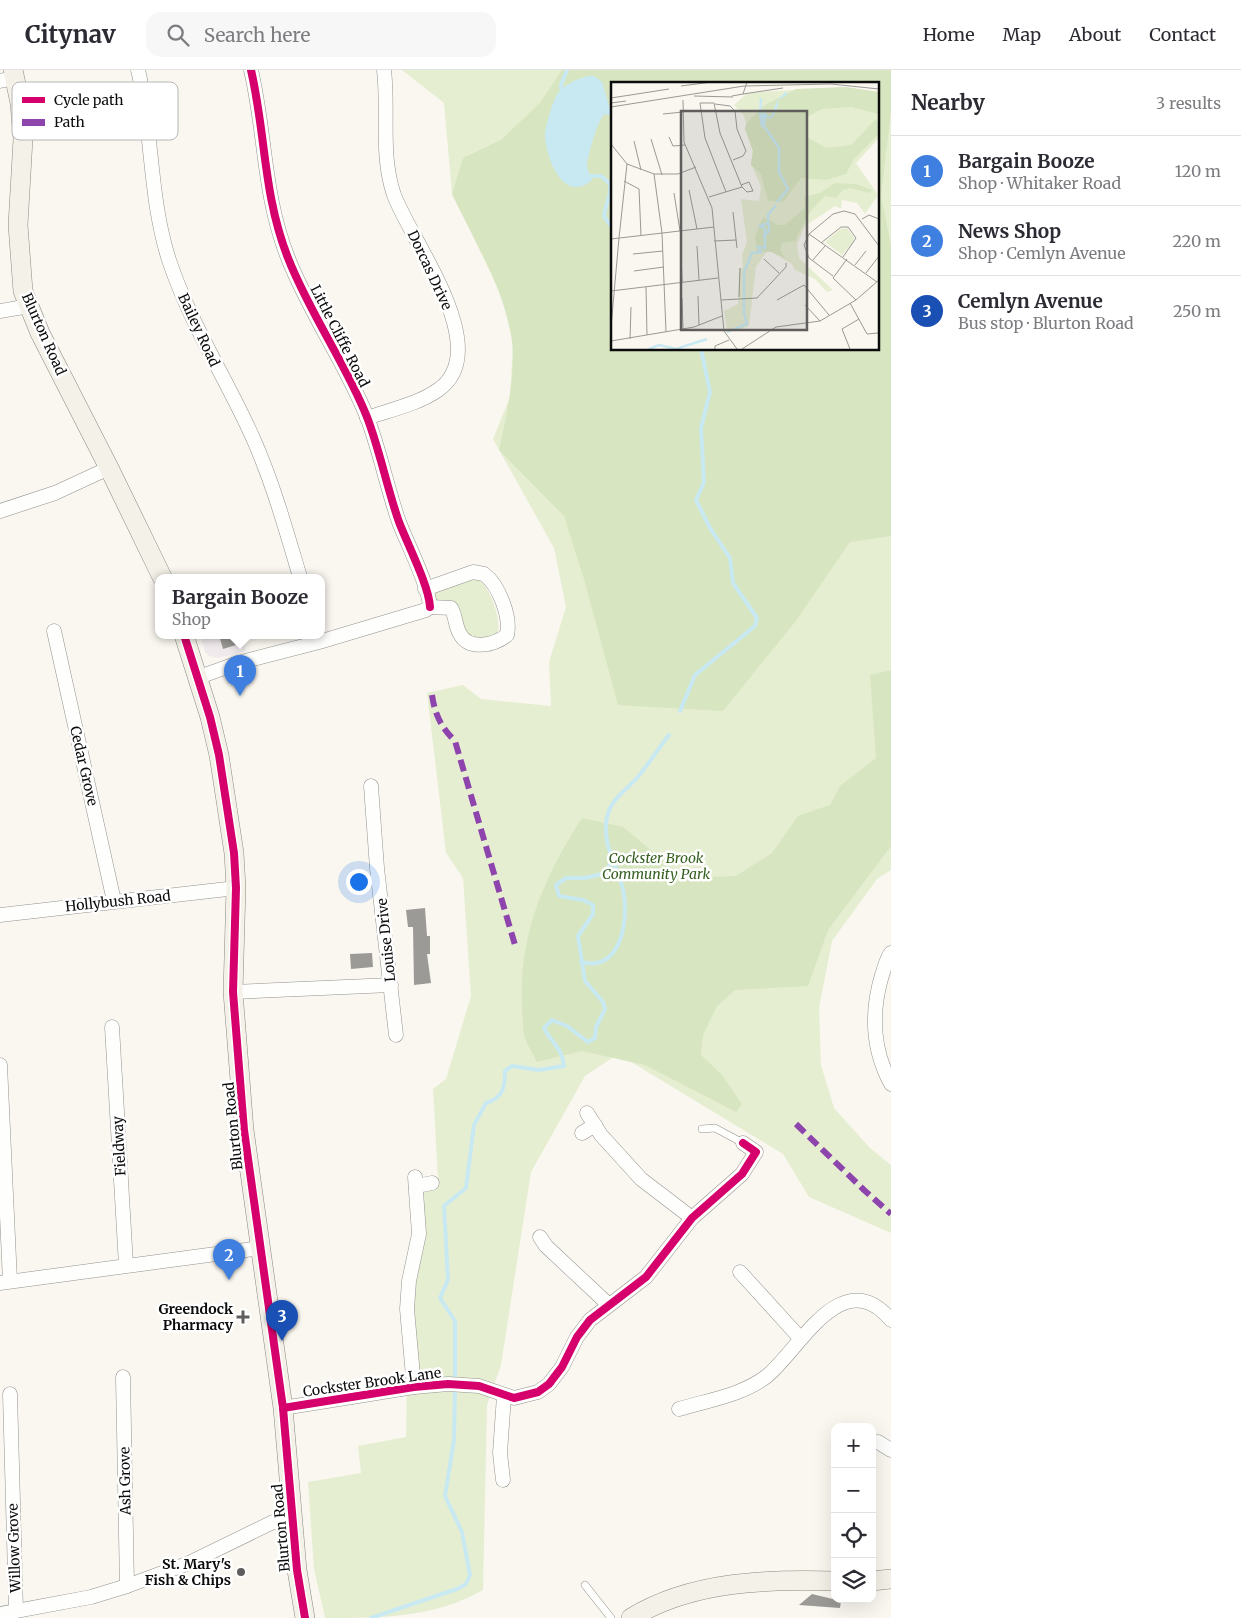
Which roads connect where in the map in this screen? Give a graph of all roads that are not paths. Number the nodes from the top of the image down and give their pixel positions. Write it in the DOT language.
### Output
graph roads {
  1 [pos="251,70"];
  2 [pos="384,70"];
  3 [pos="23,140"];
  4 [pos="150,140"];
  5 [pos="29,306"];
  6 [pos="0,311"];
  7 [pos="367,418"];
  8 [pos="109,468"];
  9 [pos="0,511"];
  10 [pos="161,574"];
  11 [pos="299,574"];
  12 [pos="425,589"];
  13 [pos="430,607"];
  14 [pos="54,631"];
  15 [pos="325,636"];
  16 [pos="185,639"];
  17 [pos="315,639"];
  18 [pos="199,677"];
  19 [pos="371,786"];
  20 [pos="236,888"];
  21 [pos="114,901"];
  22 [pos="0,915"];
  23 [pos="891,953"];
  24 [pos="391,985"];
  25 [pos="233,992"];
  26 [pos="112,1027"];
  27 [pos="396,1035"];
  28 [pos="0,1065"];
  29 [pos="891,1084"];
  30 [pos="702,1129"];
  31 [pos="582,1133"];
  32 [pos="743,1142"];
  33 [pos="432,1183"];
  34 [pos="692,1218"];
  35 [pos="541,1245"];
  36 [pos="261,1248"];
  37 [pos="126,1265"];
  38 [pos="740,1272"];
  39 [pos="5,1282"];
  40 [pos="609,1305"];
  41 [pos="891,1320"];
  42 [pos="800,1338"];
  43 [pos="123,1377"];
  44 [pos="414,1387"];
  45 [pos="10,1394"];
  46 [pos="504,1396"];
  47 [pos="283,1408"];
  48 [pos="679,1409"];
  49 [pos="878,1442"];
  50 [pos="891,1450"];
  51 [pos="503,1480"];
  52 [pos="293,1522"];
  53 [pos="891,1579"];
  54 [pos="831,1581"];
  55 [pos="876,1581"];
  56 [pos="585,1585"];
  57 [pos="128,1586"];
  58 [pos="16,1611"];
  59 [pos="0,1614"];
  60 [pos="305,1618"];
  61 [pos="611,1618"];
  62 [pos="631,1618"];
  1 -- 7 [label="street, Little Cliffe Road"];
  2 -- 7 [label="street, Dorcas Drive"];
  3 -- 5 [label="street, Blurton Road"];
  4 -- 11 [label="street, Bailey Road"];
  5 -- 6 [label="street"];
  5 -- 8 [label="street, Blurton Road"];
  7 -- 12 [label="street, Little Cliffe Road"];
  8 -- 9 [label="street"];
  8 -- 10 [label="street, Blurton Road"];
  12 -- 13 [label="street, Little Cliffe Road"];
  12 -- 13 [label="street"];
  13 -- 15 [label="street"];
  14 -- 21 [label="street, Cedar Grove"];
  16 -- 18 [label="street, Blurton Road"];
  17 -- 18 [label="street"];
  18 -- 20 [label="street, Blurton Road"];
  19 -- 24 [label="street, Louise Drive"];
  20 -- 21 [label="street, Hollybush Road"];
  20 -- 25 [label="street, Blurton Road"];
  21 -- 22 [label="street, Hollybush Road"];
  23 -- 29 [label="street"];
  24 -- 25 [label="street"];
  24 -- 27 [label="street, Louise Drive"];
  25 -- 36 [label="street, Blurton Road"];
  26 -- 37 [label="street, Fieldway"];
  28 -- 39 [label="street"];
  30 -- 32 [label="lane, Cockster Brook Lane"];
  31 -- 34 [label="street"];
  32 -- 34 [label="street, Cockster Brook Lane"];
  33 -- 44 [label="street"];
  34 -- 40 [label="street, Cockster Brook Lane"];
  35 -- 40 [label="street"];
  36 -- 37 [label="street"];
  36 -- 47 [label="street, Blurton Road"];
  37 -- 39 [label="street"];
  38 -- 42 [label="street"];
  40 -- 46 [label="street, Cockster Brook Lane"];
  41 -- 42 [label="street"];
  42 -- 48 [label="street"];
  43 -- 57 [label="street, Ash Grove"];
  44 -- 46 [label="street, Cockster Brook Lane"];
  44 -- 47 [label="street, Cockster Brook Lane"];
  45 -- 58 [label="street, Willow Grove"];
  46 -- 51 [label="street"];
  47 -- 52 [label="street, Blurton Road"];
  49 -- 50 [label="street"];
  52 -- 57 [label="street"];
  52 -- 60 [label="street, Blurton Road"];
  53 -- 55 [label="street"];
  54 -- 62 [label="street"];
  56 -- 61 [label="lane"];
  57 -- 58 [label="street"];
  58 -- 59 [label="street"];
}
